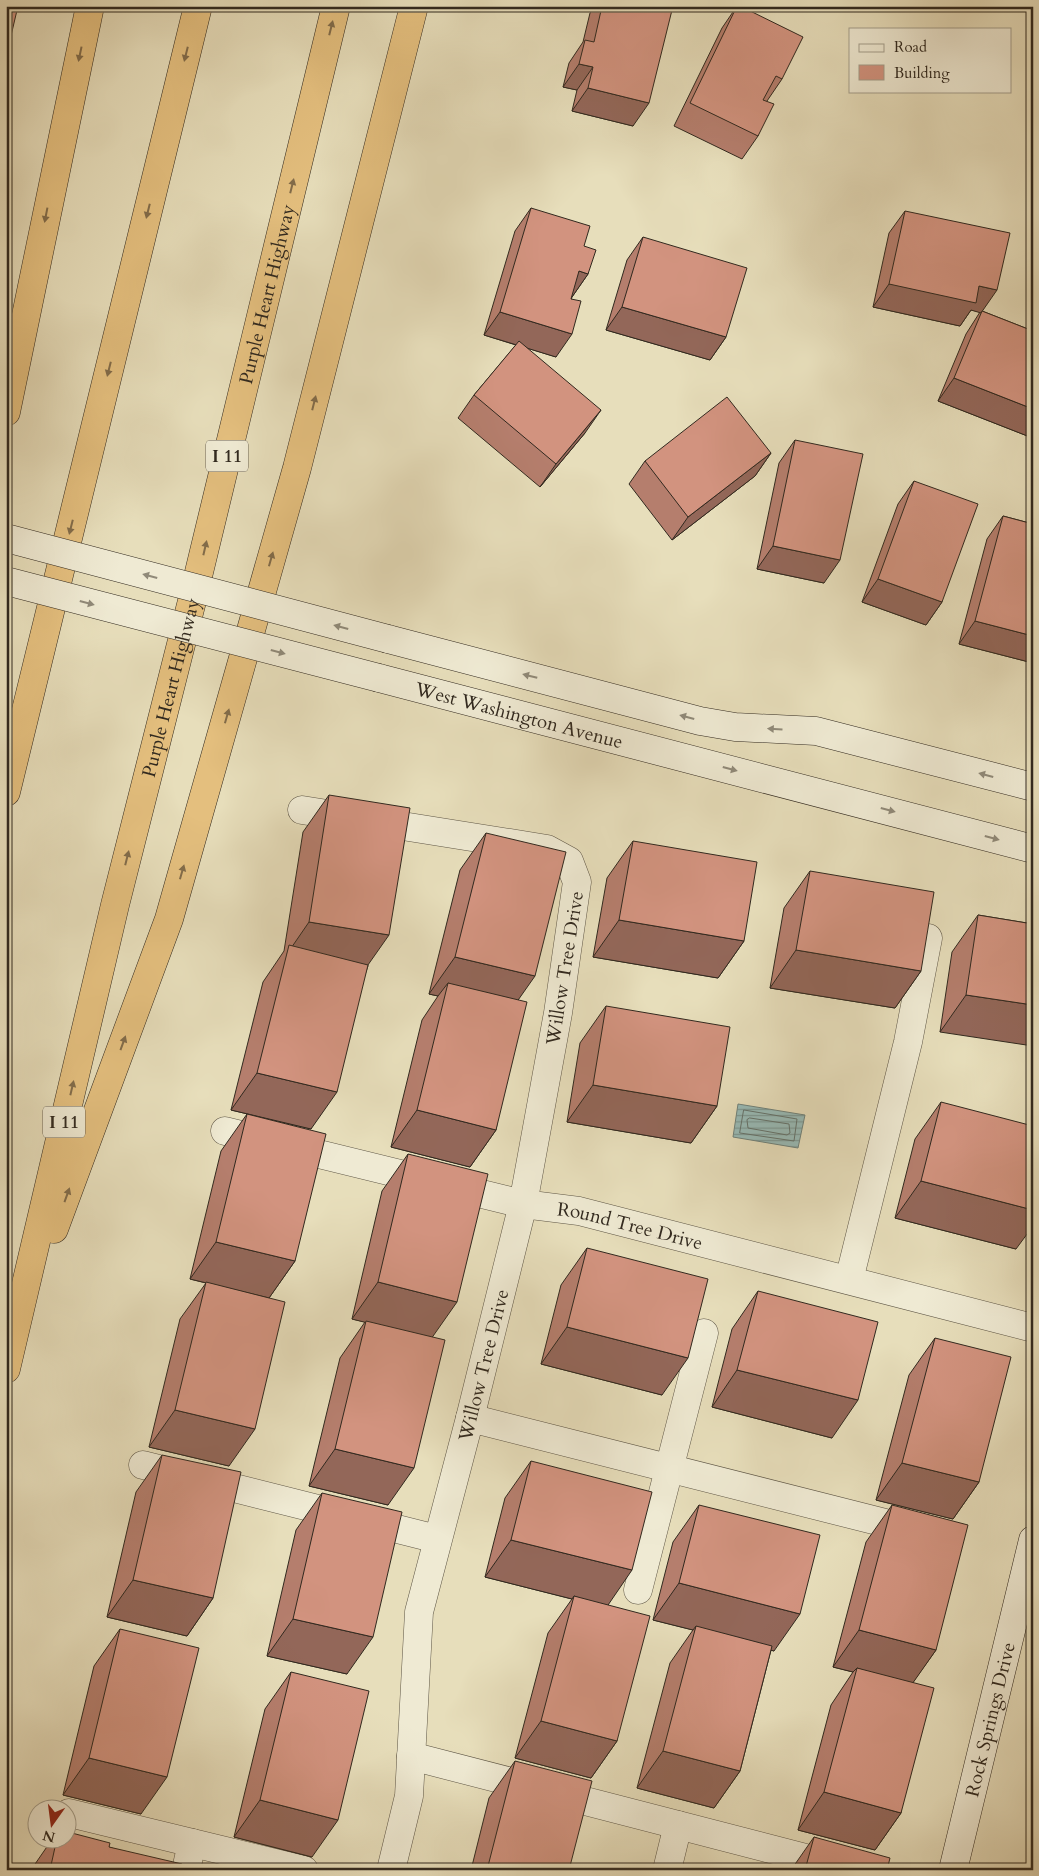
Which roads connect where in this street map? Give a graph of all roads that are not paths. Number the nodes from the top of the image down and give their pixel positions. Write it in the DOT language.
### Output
graph roads {
  1 [pos="90,6"];
  2 [pos="198,6"];
  3 [pos="336,6"];
  4 [pos="414,6"];
  5 [pos="6,412"];
  6 [pos="6,538"];
  7 [pos="6,582"];
  8 [pos="1033,787"];
  9 [pos="6,792"];
  10 [pos="302,810"];
  11 [pos="1033,849"];
  12 [pos="928,938"];
  13 [pos="225,1131"];
  14 [pos="523,1204"];
  15 [pos="850,1280"];
  16 [pos="1033,1328"];
  17 [pos="704,1333"];
  18 [pos="13,1340"];
  19 [pos="6,1369"];
  20 [pos="470,1418"];
  21 [pos="143,1465"];
  22 [pos="670,1467"];
  23 [pos="942,1537"];
  24 [pos="437,1539"];
  25 [pos="1033,1540"];
  26 [pos="638,1590"];
  27 [pos="411,1756"];
  28 [pos="78,1815"];
  29 [pos="678,1825"];
  30 [pos="192,1843"];
  31 [pos="186,1870"];
  32 [pos="304,1870"];
  33 [pos="392,1870"];
  34 [pos="667,1870"];
  35 [pos="852,1870"];
  36 [pos="953,1870"];
  1 -- 5 [label="highway, one-way"];
  2 -- 9 [label="highway, one-way"];
  18 -- 3 [label="highway, Purple Heart Highway / I 11, one-way"];
  18 -- 4 [label="highway, one-way"];
  8 -- 6 [label="street, West Washington Avenue, one-way, bridge"];
  7 -- 11 [label="street, West Washington Avenue, one-way, bridge"];
  10 -- 14 [label="street, Willow Tree Drive"];
  12 -- 15 [label="street"];
  13 -- 14 [label="street, Round Tree Drive"];
  14 -- 15 [label="street, Round Tree Drive"];
  14 -- 20 [label="street, Willow Tree Drive"];
  15 -- 16 [label="street, Round Tree Drive"];
  17 -- 22 [label="street"];
  18 -- 19 [label="highway, Purple Heart Highway / I 11"];
  20 -- 22 [label="street"];
  20 -- 24 [label="street, Willow Tree Drive"];
  21 -- 24 [label="street"];
  22 -- 23 [label="street"];
  22 -- 26 [label="street"];
  24 -- 27 [label="street, Willow Tree Drive"];
  25 -- 36 [label="street, Rock Springs Drive"];
  27 -- 29 [label="street"];
  27 -- 33 [label="street, Willow Tree Drive"];
  28 -- 30 [label="street"];
  29 -- 34 [label="street"];
  29 -- 35 [label="street"];
  30 -- 31 [label="street"];
  30 -- 32 [label="street"];
}
